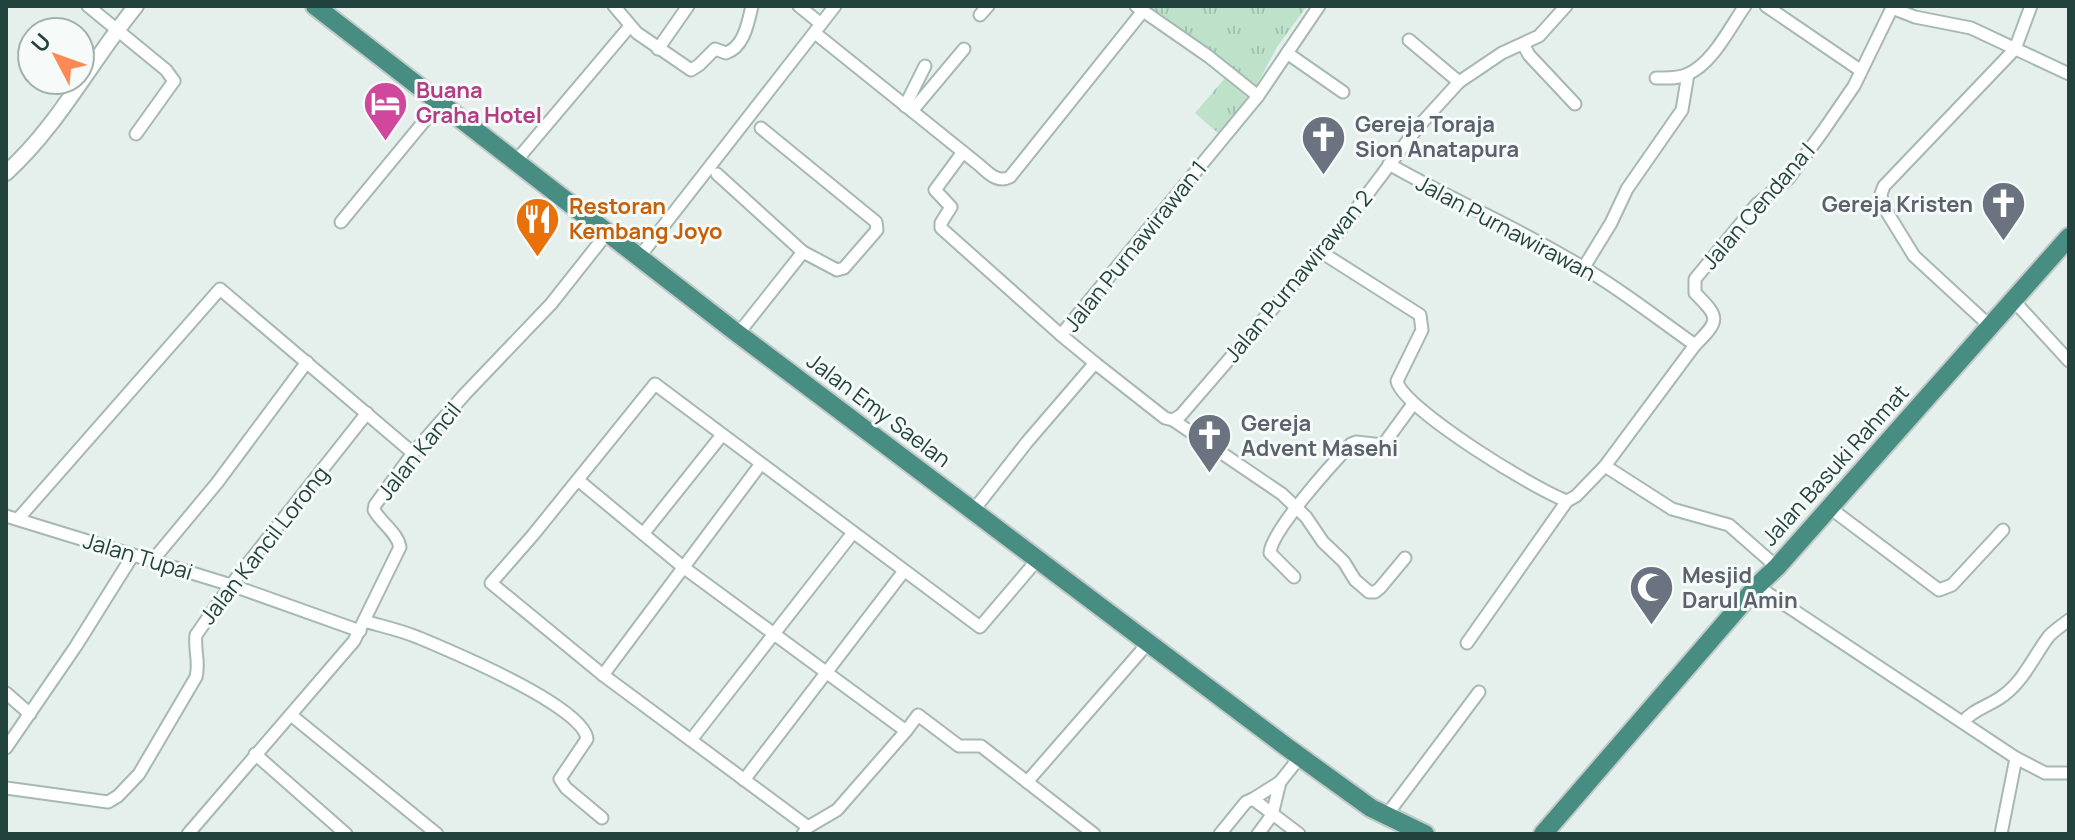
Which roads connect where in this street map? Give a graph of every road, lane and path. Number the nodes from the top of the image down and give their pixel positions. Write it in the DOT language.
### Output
graph roads {
  1 [pos="88,6"];
  2 [pos="136,6"];
  3 [pos="315,6"];
  4 [pos="614,6"];
  5 [pos="688,6"];
  6 [pos="752,6"];
  7 [pos="799,6"];
  8 [pos="835,6"];
  9 [pos="1319,6"];
  10 [pos="1566,6"];
  11 [pos="1745,6"];
  12 [pos="1766,6"];
  13 [pos="2031,6"];
  14 [pos="1892,7"];
  15 [pos="1139,8"];
  16 [pos="630,26"];
  17 [pos="117,29"];
  18 [pos="818,29"];
  19 [pos="1409,40"];
  20 [pos="1523,44"];
  21 [pos="658,49"];
  22 [pos="964,49"];
  23 [pos="2015,49"];
  24 [pos="1287,53"];
  25 [pos="925,66"];
  26 [pos="1860,70"];
  27 [pos="1688,74"];
  28 [pos="2069,74"];
  29 [pos="1656,78"];
  30 [pos="1459,82"];
  31 [pos="1343,92"];
  32 [pos="1258,96"];
  33 [pos="440,102"];
  34 [pos="1575,104"];
  35 [pos="909,109"];
  36 [pos="761,128"];
  37 [pos="136,134"];
  38 [pos="963,152"];
  39 [pos="516,161"];
  40 [pos="1389,164"];
  41 [pos="6,173"];
  42 [pos="717,174"];
  43 [pos="341,222"];
  44 [pos="608,232"];
  45 [pos="2069,237"];
  46 [pos="803,252"];
  47 [pos="1321,252"];
  48 [pos="640,256"];
  49 [pos="1584,267"];
  50 [pos="2013,300"];
  51 [pos="1991,327"];
  52 [pos="738,334"];
  53 [pos="1061,335"];
  54 [pos="1695,345"];
  55 [pos="2069,361"];
  56 [pos="307,362"];
  57 [pos="1095,363"];
  58 [pos="1413,404"];
  59 [pos="367,413"];
  60 [pos="1173,420"];
  61 [pos="722,435"];
  62 [pos="413,453"];
  63 [pos="760,465"];
  64 [pos="1605,466"];
  65 [pos="578,480"];
  66 [pos="1567,501"];
  67 [pos="1297,508"];
  68 [pos="1830,508"];
  69 [pos="973,511"];
  70 [pos="12,518"];
  71 [pos="2003,530"];
  72 [pos="643,534"];
  73 [pos="852,534"];
  74 [pos="133,555"];
  75 [pos="1405,558"];
  76 [pos="1038,559"];
  77 [pos="153,560"];
  78 [pos="683,567"];
  79 [pos="1777,567"];
  80 [pos="904,571"];
  81 [pos="1294,577"];
  82 [pos="231,585"];
  83 [pos="1757,586"];
  84 [pos="2069,620"];
  85 [pos="362,626"];
  86 [pos="774,634"];
  87 [pos="1149,642"];
  88 [pos="1467,643"];
  89 [pos="826,672"];
  90 [pos="603,675"];
  91 [pos="1479,692"];
  92 [pos="6,693"];
  93 [pos="30,714"];
  94 [pos="291,715"];
  95 [pos="1963,722"];
  96 [pos="906,731"];
  97 [pos="691,740"];
  98 [pos="6,748"];
  99 [pos="255,754"];
  100 [pos="1300,757"];
  101 [pos="2016,758"];
  102 [pos="2069,773"];
  103 [pos="744,780"];
  104 [pos="1027,782"];
  105 [pos="1280,782"];
  106 [pos="6,788"];
  107 [pos="1253,799"];
  108 [pos="1272,815"];
  109 [pos="1386,816"];
  110 [pos="602,818"];
  111 [pos="806,831"];
  112 [pos="188,834"];
  113 [pos="346,834"];
  114 [pos="437,834"];
  115 [pos="1094,834"];
  116 [pos="1220,834"];
  117 [pos="1258,834"];
  118 [pos="1299,834"];
  119 [pos="1425,834"];
  120 [pos="1543,834"];
  121 [pos="2001,834"];
  1 -- 17 [label="street"];
  2 -- 17 [label="street"];
  3 -- 33 [label="highway, Jalan Emy Saelan"];
  4 -- 16 [label="street"];
  5 -- 21 [label="street"];
  6 -- 21 [label="street"];
  7 -- 18 [label="street"];
  8 -- 18 [label="street"];
  9 -- 24 [label="street, Jalan Purnawirawan 1"];
  10 -- 20 [label="street, Jalan Purnawirawan 2"];
  11 -- 27 [label="street"];
  12 -- 26 [label="street"];
  13 -- 23 [label="street"];
  14 -- 23 [label="street, Jalan Cendana I"];
  14 -- 26 [label="street, Jalan Cendana I"];
  15 -- 32 [label="street"];
  15 -- 38 [label="street"];
  16 -- 21 [label="street"];
  16 -- 39 [label="street"];
  17 -- 37 [label="street"];
  17 -- 41 [label="street"];
  18 -- 35 [label="street"];
  18 -- 48 [label="street"];
  19 -- 30 [label="street"];
  20 -- 30 [label="street, Jalan Purnawirawan 2"];
  20 -- 34 [label="street"];
  22 -- 35 [label="street"];
  23 -- 28 [label="street, Jalan Cendana I"];
  23 -- 51 [label="street"];
  24 -- 31 [label="street"];
  24 -- 32 [label="street, Jalan Purnawirawan 1"];
  25 -- 35 [label="street"];
  26 -- 54 [label="street, Jalan Cendana I"];
  27 -- 29 [label="street"];
  27 -- 49 [label="street"];
  30 -- 40 [label="street, Jalan Purnawirawan 2"];
  32 -- 53 [label="street, Jalan Purnawirawan 1"];
  33 -- 39 [label="highway, Jalan Emy Saelan"];
  33 -- 43 [label="street"];
  35 -- 38 [label="street"];
  36 -- 46 [label="street"];
  38 -- 53 [label="street"];
  39 -- 44 [label="highway, Jalan Emy Saelan"];
  40 -- 47 [label="street, Jalan Purnawirawan 2"];
  40 -- 49 [label="street, Jalan Purnawirawan"];
  42 -- 46 [label="street"];
  44 -- 48 [label="highway, Jalan Emy Saelan"];
  44 -- 62 [label="street, Jalan Kancil"];
  45 -- 50 [label="highway, Jalan Basuki Rahmat"];
  46 -- 52 [label="street"];
  47 -- 58 [label="street"];
  47 -- 60 [label="street, Jalan Purnawirawan 2"];
  48 -- 52 [label="highway, Jalan Emy Saelan"];
  49 -- 54 [label="street, Jalan Purnawirawan"];
  50 -- 51 [label="highway, Jalan Basuki Rahmat"];
  50 -- 55 [label="street"];
  51 -- 68 [label="highway, Jalan Basuki Rahmat"];
  52 -- 69 [label="highway, Jalan Emy Saelan"];
  53 -- 57 [label="street, Jalan Purnawirawan 1"];
  54 -- 64 [label="street"];
  56 -- 59 [label="street"];
  56 -- 70 [label="street"];
  56 -- 77 [label="street"];
  57 -- 60 [label="street"];
  57 -- 69 [label="street, Jalan Purnawirawan 1"];
  58 -- 66 [label="street"];
  58 -- 67 [label="street"];
  59 -- 62 [label="street"];
  59 -- 82 [label="street, Jalan Kancil Lorong"];
  60 -- 67 [label="street"];
  61 -- 63 [label="street"];
  61 -- 65 [label="street"];
  61 -- 72 [label="street"];
  62 -- 85 [label="street, Jalan Kancil"];
  63 -- 73 [label="street"];
  63 -- 78 [label="street"];
  64 -- 66 [label="street"];
  64 -- 79 [label="street"];
  65 -- 72 [label="street"];
  65 -- 90 [label="street"];
  66 -- 88 [label="street"];
  67 -- 75 [label="street"];
  67 -- 81 [label="street"];
  68 -- 71 [label="street"];
  68 -- 79 [label="highway, Jalan Basuki Rahmat"];
  69 -- 76 [label="highway, Jalan Emy Saelan"];
  70 -- 74 [label="street, Jalan Tupai"];
  72 -- 78 [label="street"];
  73 -- 80 [label="street"];
  73 -- 86 [label="street"];
  74 -- 77 [label="street, Jalan Tupai"];
  74 -- 93 [label="street"];
  76 -- 80 [label="street"];
  76 -- 87 [label="highway, Jalan Emy Saelan"];
  77 -- 82 [label="street, Jalan Tupai"];
  78 -- 86 [label="street"];
  78 -- 90 [label="street"];
  79 -- 83 [label="highway, Jalan Basuki Rahmat"];
  80 -- 89 [label="street"];
  82 -- 85 [label="street, Jalan Tupai"];
  82 -- 106 [label="street, Jalan Kancil Lorong"];
  83 -- 95 [label="street"];
  83 -- 120 [label="highway, Jalan Basuki Rahmat"];
  84 -- 95 [label="street"];
  85 -- 94 [label="street, Jalan Kancil"];
  85 -- 110 [label="street, Jalan Tupai"];
  86 -- 89 [label="street"];
  86 -- 97 [label="street"];
  87 -- 100 [label="highway, Jalan Emy Saelan"];
  87 -- 104 [label="street"];
  89 -- 96 [label="street"];
  89 -- 103 [label="street"];
  90 -- 97 [label="street"];
  91 -- 109 [label="street"];
  92 -- 93 [label="street"];
  93 -- 98 [label="street"];
  94 -- 99 [label="street, Jalan Kancil"];
  94 -- 114 [label="street"];
  95 -- 101 [label="street"];
  96 -- 104 [label="street"];
  96 -- 111 [label="street"];
  97 -- 103 [label="street"];
  99 -- 112 [label="street, Jalan Kancil"];
  99 -- 113 [label="street"];
  100 -- 105 [label="street"];
  100 -- 109 [label="highway, Jalan Emy Saelan"];
  101 -- 102 [label="street"];
  101 -- 121 [label="street"];
  103 -- 111 [label="street"];
  104 -- 115 [label="street"];
  105 -- 107 [label="street"];
  105 -- 108 [label="street"];
  107 -- 108 [label="street"];
  107 -- 116 [label="street"];
  108 -- 117 [label="street"];
  108 -- 118 [label="street"];
  109 -- 119 [label="highway, Jalan Emy Saelan"];
}
